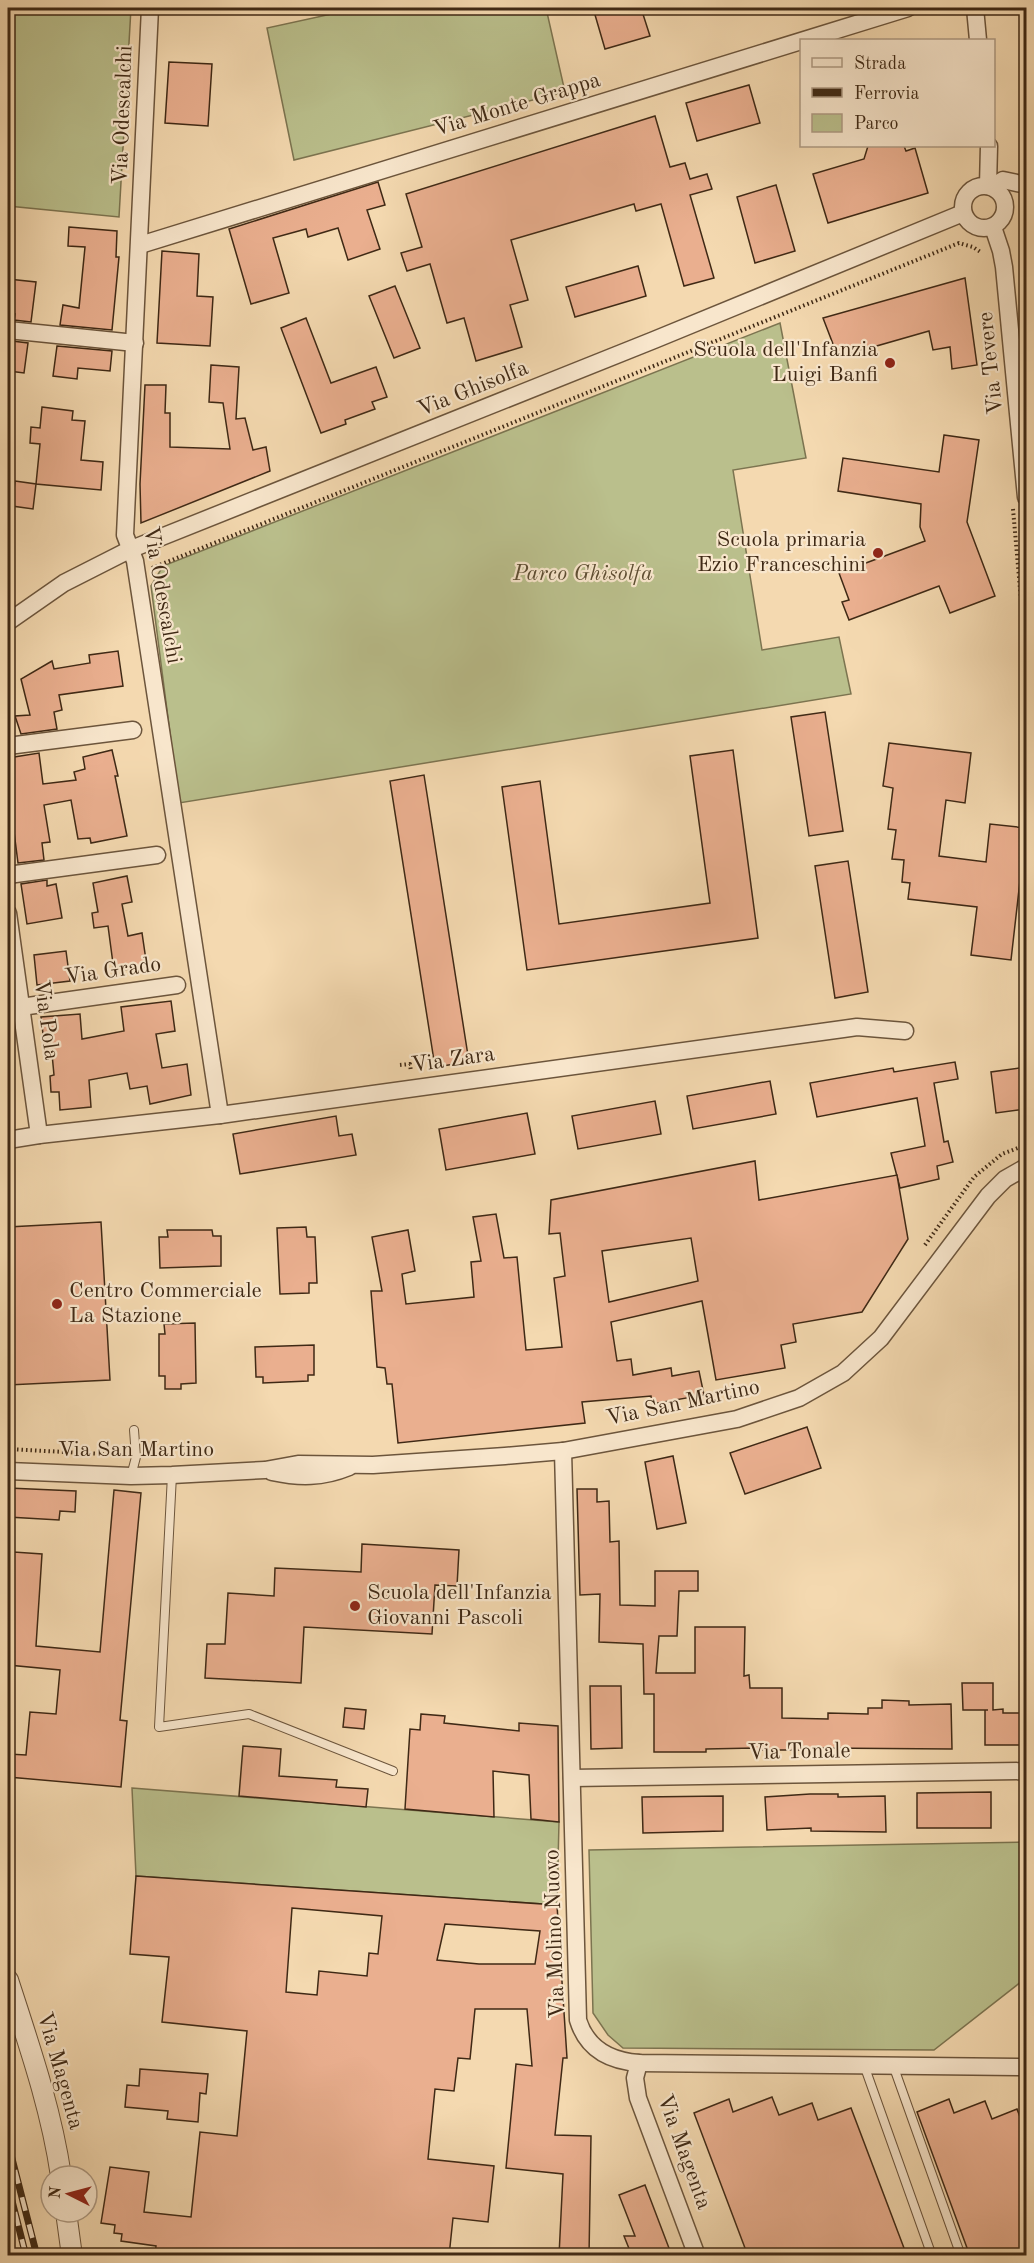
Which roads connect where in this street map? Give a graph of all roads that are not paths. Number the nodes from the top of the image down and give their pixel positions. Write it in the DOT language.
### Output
graph roads {
  1 [pos="150,8"];
  2 [pos="908,8"];
  3 [pos="975,8"];
  4 [pos="808,39"];
  5 [pos="978,39"];
  6 [pos="800,41"];
  7 [pos="989,147"];
  8 [pos="990,186"];
  9 [pos="1026,187"];
  10 [pos="1004,200"];
  11 [pos="963,213"];
  12 [pos="993,226"];
  13 [pos="140,245"];
  14 [pos="8,330"];
  15 [pos="135,343"];
  16 [pos="1019,501"];
  17 [pos="129,550"];
  18 [pos="8,622"];
  19 [pos="133,730"];
  20 [pos="8,746"];
  21 [pos="157,855"];
  22 [pos="8,875"];
  23 [pos="8,913"];
  24 [pos="177,985"];
  25 [pos="21,1007"];
  26 [pos="905,1031"];
  27 [pos="220,1115"];
  28 [pos="39,1134"];
  29 [pos="8,1140"];
  30 [pos="1026,1167"];
  31 [pos="134,1430"];
  32 [pos="563,1451"];
  33 [pos="8,1471"];
  34 [pos="172,1475"];
  35 [pos="131,1476"];
  36 [pos="393,1771"];
  37 [pos="1026,1771"];
  38 [pos="572,1778"];
  39 [pos="8,1980"];
  40 [pos="639,2063"];
  41 [pos="864,2065"];
  42 [pos="893,2065"];
  43 [pos="1026,2067"];
  44 [pos="59,2164"];
  45 [pos="68,2224"];
  46 [pos="72,2256"];
  47 [pos="697,2256"];
  48 [pos="932,2256"];
  49 [pos="961,2256"];
  1 -- 13 [label="street, Via Odescalchi"];
  2 -- 4 [label="street, Via Monte Grappa"];
  3 -- 5 [label="street"];
  6 -- 13 [label="street, Via Monte Grappa"];
  7 -- 8 [label="street"];
  8 -- 9 [label="street"];
  8 -- 10 [label="street"];
  8 -- 11 [label="street"];
  9 -- 10 [label="street"];
  10 -- 12 [label="street"];
  11 -- 12 [label="street"];
  11 -- 17 [label="street, Via Ghisolfa"];
  12 -- 16 [label="street, Via Tevere"];
  13 -- 15 [label="street, Via Odescalchi"];
  14 -- 15 [label="street"];
  15 -- 17 [label="street, Via Odescalchi"];
  17 -- 18 [label="street, Via Ghisolfa"];
  17 -- 27 [label="street, Via Odescalchi"];
  19 -- 20 [label="street"];
  21 -- 22 [label="street"];
  23 -- 25 [label="street, Via Pola"];
  24 -- 25 [label="street, Via Grado"];
  25 -- 28 [label="street, Via Pola"];
  26 -- 27 [label="street, Via Zara"];
  27 -- 28 [label="street, Via Zara"];
  28 -- 29 [label="street, Via Zara"];
  30 -- 32 [label="street, Via San Martino"];
  31 -- 35 [label="lane"];
  32 -- 34 [label="street, Via San Martino"];
  32 -- 38 [label="street, Via Molino Nuovo"];
  33 -- 35 [label="street, Via San Martino"];
  34 -- 35 [label="street, Via San Martino"];
  34 -- 36 [label="lane"];
  37 -- 38 [label="street, Via Tonale"];
  38 -- 40 [label="street, Via Molino Nuovo"];
  39 -- 44 [label="street, Via Magenta"];
  40 -- 41 [label="street, Via Molino Nuovo"];
  40 -- 47 [label="street, Via Magenta"];
  41 -- 42 [label="street, Via Molino Nuovo"];
  41 -- 48 [label="lane"];
  42 -- 43 [label="street, Via Molino Nuovo"];
  42 -- 49 [label="lane"];
  45 -- 46 [label="street"];
}
